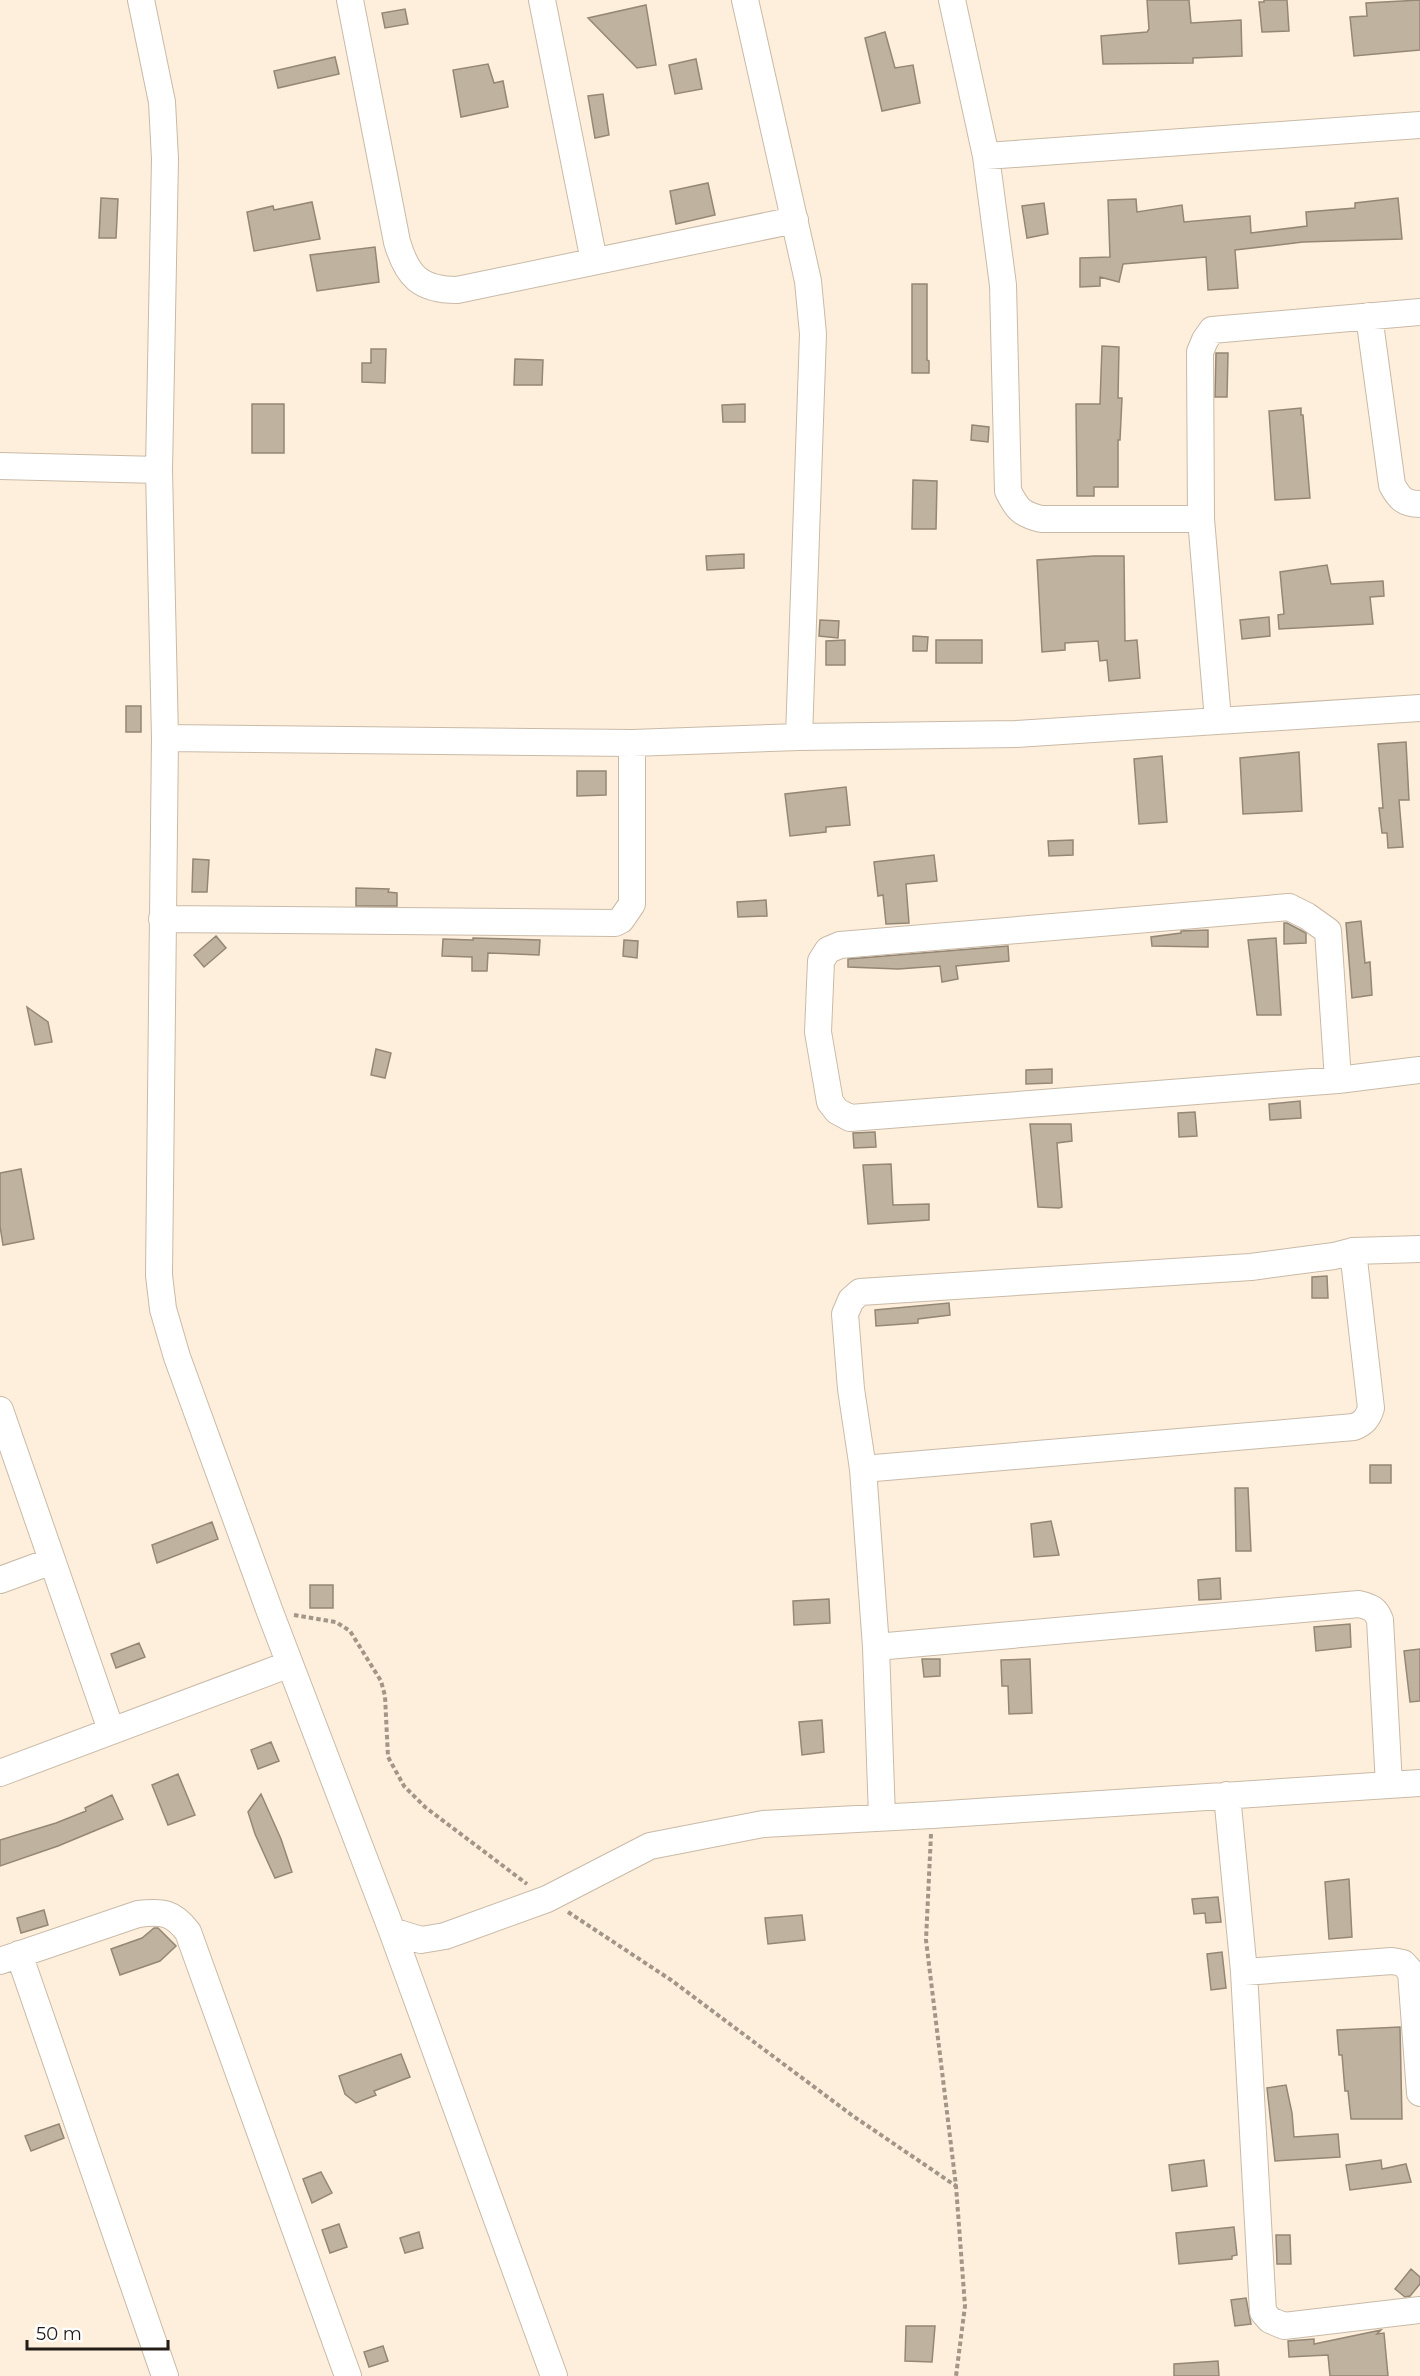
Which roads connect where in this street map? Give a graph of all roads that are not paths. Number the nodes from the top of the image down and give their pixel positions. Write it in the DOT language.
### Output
graph roads {
  1 [pos="141,0"];
  2 [pos="350,0"];
  3 [pos="542,0"];
  4 [pos="746,0"];
  5 [pos="952,0"];
  6 [pos="1420,125"];
  7 [pos="986,156"];
  8 [pos="795,220"];
  9 [pos="594,261"];
  10 [pos="1420,312"];
  11 [pos="1369,316"];
  12 [pos="0,466"];
  13 [pos="159,470"];
  14 [pos="1420,504"];
  15 [pos="1201,519"];
  16 [pos="1420,708"];
  17 [pos="1218,720"];
  18 [pos="799,737"];
  19 [pos="165,738"];
  20 [pos="632,743"];
  21 [pos="162,919"];
  22 [pos="1420,1070"];
  23 [pos="1338,1080"];
  24 [pos="1420,1249"];
  25 [pos="1353,1251"];
  26 [pos="0,1410"];
  27 [pos="863,1469"];
  28 [pos="52,1561"];
  29 [pos="0,1581"];
  30 [pos="876,1647"];
  31 [pos="290,1664"];
  32 [pos="111,1730"];
  33 [pos="0,1773"];
  34 [pos="1420,1783"];
  35 [pos="1389,1785"];
  36 [pos="1227,1795"];
  37 [pos="882,1817"];
  38 [pos="392,1931"];
  39 [pos="9,1958"];
  40 [pos="1244,1972"];
  41 [pos="1420,2093"];
  42 [pos="1420,2310"];
  43 [pos="165,2376"];
  44 [pos="348,2376"];
  45 [pos="554,2376"];
  1 -- 13 [label="street"];
  2 -- 9 [label="street"];
  3 -- 9 [label="street"];
  4 -- 8 [label="street"];
  5 -- 7 [label="street"];
  6 -- 7 [label="street"];
  7 -- 15 [label="street"];
  8 -- 9 [label="street"];
  8 -- 18 [label="street"];
  10 -- 11 [label="street"];
  11 -- 14 [label="street"];
  11 -- 15 [label="street"];
  12 -- 13 [label="street"];
  13 -- 19 [label="street"];
  15 -- 17 [label="street"];
  16 -- 17 [label="street"];
  17 -- 18 [label="street"];
  18 -- 20 [label="street"];
  19 -- 20 [label="street"];
  19 -- 21 [label="street"];
  20 -- 21 [label="street"];
  21 -- 31 [label="street"];
  22 -- 23 [label="street"];
  23 -- 23 [label="street"];
  24 -- 25 [label="street"];
  25 -- 27 [label="street"];
  25 -- 27 [label="street"];
  26 -- 28 [label="street"];
  27 -- 30 [label="street"];
  28 -- 29 [label="street"];
  28 -- 32 [label="street"];
  30 -- 35 [label="street"];
  30 -- 37 [label="street"];
  31 -- 32 [label="street"];
  31 -- 38 [label="street"];
  32 -- 33 [label="street"];
  34 -- 35 [label="street"];
  35 -- 36 [label="street"];
  36 -- 37 [label="street"];
  36 -- 40 [label="street"];
  37 -- 38 [label="street"];
  38 -- 45 [label="street"];
  39 -- 43 [label="street"];
  39 -- 44 [label="street"];
  40 -- 41 [label="street"];
  40 -- 42 [label="street"];
}
